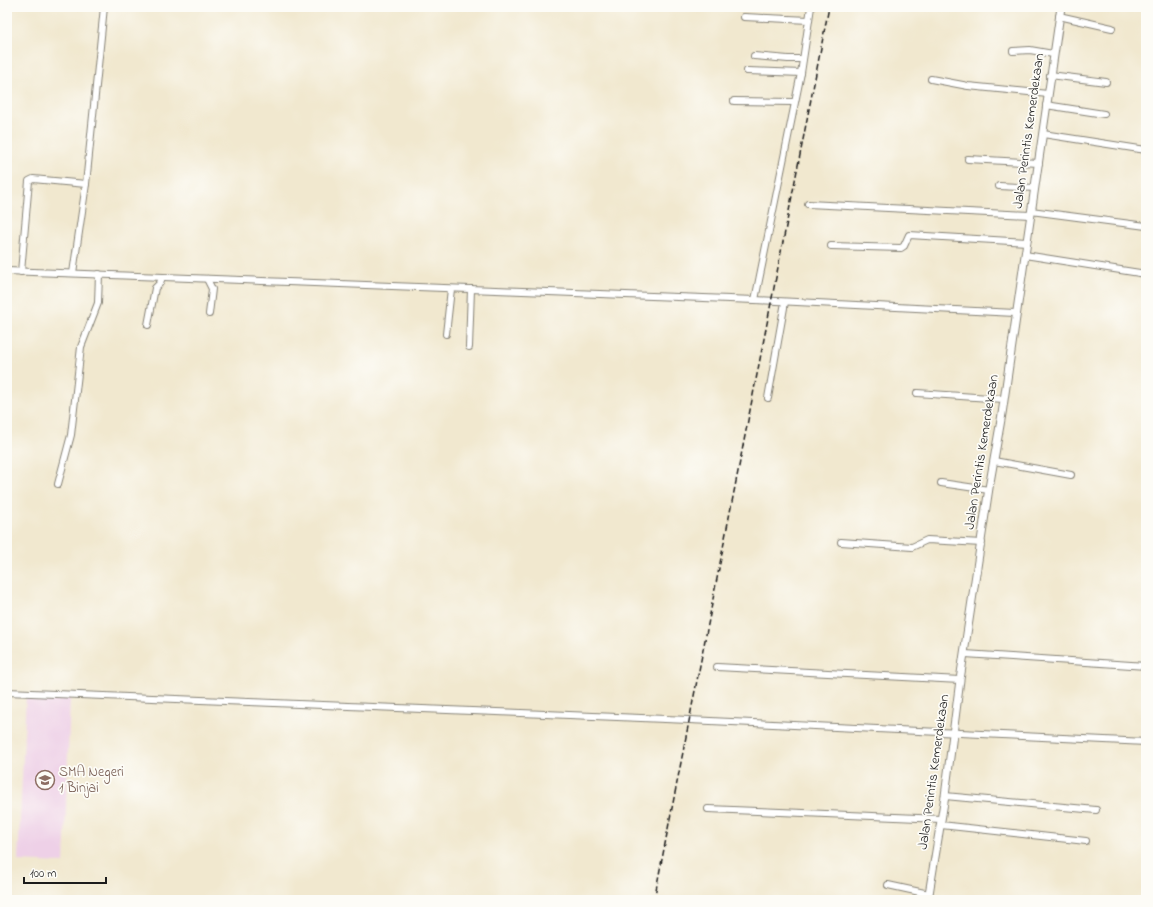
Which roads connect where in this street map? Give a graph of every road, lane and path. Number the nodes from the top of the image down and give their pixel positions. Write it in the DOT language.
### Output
graph roads {
  1 [pos="104,7"];
  2 [pos="806,7"];
  3 [pos="811,7"];
  4 [pos="1060,7"];
  5 [pos="1059,16"];
  6 [pos="744,17"];
  7 [pos="809,20"];
  8 [pos="1112,28"];
  9 [pos="1013,51"];
  10 [pos="1053,54"];
  11 [pos="754,56"];
  12 [pos="802,59"];
  13 [pos="747,71"];
  14 [pos="801,72"];
  15 [pos="1050,75"];
  16 [pos="930,79"];
  17 [pos="1106,82"];
  18 [pos="1048,94"];
  19 [pos="734,101"];
  20 [pos="794,102"];
  21 [pos="1046,105"];
  22 [pos="1104,114"];
  23 [pos="1043,134"];
  24 [pos="1146,150"];
  25 [pos="968,159"];
  26 [pos="1038,163"];
  27 [pos="86,184"];
  28 [pos="999,186"];
  29 [pos="1035,188"];
  30 [pos="808,204"];
  31 [pos="1031,213"];
  32 [pos="1146,226"];
  33 [pos="1027,242"];
  34 [pos="830,246"];
  35 [pos="1025,255"];
  36 [pos="7,271"];
  37 [pos="21,272"];
  38 [pos="73,273"];
  39 [pos="99,274"];
  40 [pos="1146,274"];
  41 [pos="162,277"];
  42 [pos="207,278"];
  43 [pos="451,289"];
  44 [pos="471,289"];
  45 [pos="755,300"];
  46 [pos="785,302"];
  47 [pos="1015,313"];
  48 [pos="208,314"];
  49 [pos="148,326"];
  50 [pos="446,334"];
  51 [pos="469,347"];
  52 [pos="917,393"];
  53 [pos="768,398"];
  54 [pos="1004,398"];
  55 [pos="994,461"];
  56 [pos="1071,475"];
  57 [pos="941,483"];
  58 [pos="58,484"];
  59 [pos="989,490"];
  60 [pos="841,542"];
  61 [pos="982,543"];
  62 [pos="965,654"];
  63 [pos="1146,666"];
  64 [pos="716,667"];
  65 [pos="960,680"];
  66 [pos="7,692"];
  67 [pos="953,734"];
  68 [pos="1146,742"];
  69 [pos="945,796"];
  70 [pos="708,809"];
  71 [pos="1096,810"];
  72 [pos="941,822"];
  73 [pos="1086,841"];
  74 [pos="888,885"];
  75 [pos="929,897"];
  1 -- 27 [label="street"];
  2 -- 3 [label="street"];
  3 -- 7 [label="street"];
  4 -- 5 [label="street, Jalan Perintis Kemerdekaan"];
  5 -- 8 [label="street"];
  5 -- 10 [label="street, Jalan Perintis Kemerdekaan"];
  6 -- 7 [label="street"];
  7 -- 12 [label="street"];
  9 -- 10 [label="street"];
  10 -- 15 [label="street, Jalan Perintis Kemerdekaan"];
  11 -- 12 [label="street"];
  12 -- 14 [label="street"];
  13 -- 14 [label="street"];
  14 -- 20 [label="street"];
  15 -- 17 [label="street"];
  15 -- 18 [label="street, Jalan Perintis Kemerdekaan"];
  16 -- 18 [label="street"];
  18 -- 21 [label="street, Jalan Perintis Kemerdekaan"];
  19 -- 20 [label="street"];
  20 -- 45 [label="street"];
  21 -- 22 [label="street"];
  21 -- 23 [label="street, Jalan Perintis Kemerdekaan"];
  23 -- 24 [label="street"];
  23 -- 26 [label="street, Jalan Perintis Kemerdekaan"];
  25 -- 26 [label="street"];
  26 -- 29 [label="street, Jalan Perintis Kemerdekaan"];
  27 -- 37 [label="street"];
  27 -- 38 [label="street"];
  28 -- 29 [label="street"];
  29 -- 31 [label="street, Jalan Perintis Kemerdekaan"];
  30 -- 31 [label="street"];
  31 -- 32 [label="street"];
  31 -- 33 [label="street, Jalan Perintis Kemerdekaan"];
  33 -- 34 [label="street"];
  33 -- 35 [label="street, Jalan Perintis Kemerdekaan"];
  35 -- 40 [label="street"];
  35 -- 47 [label="street, Jalan Perintis Kemerdekaan"];
  36 -- 37 [label="street"];
  37 -- 38 [label="street"];
  38 -- 39 [label="street"];
  39 -- 41 [label="street"];
  39 -- 58 [label="street"];
  41 -- 42 [label="street"];
  41 -- 49 [label="street"];
  42 -- 43 [label="street"];
  42 -- 48 [label="street"];
  43 -- 44 [label="street"];
  43 -- 50 [label="street"];
  44 -- 45 [label="street"];
  44 -- 51 [label="street"];
  45 -- 46 [label="street"];
  46 -- 47 [label="street"];
  46 -- 53 [label="street"];
  47 -- 54 [label="street, Jalan Perintis Kemerdekaan"];
  52 -- 54 [label="street"];
  54 -- 55 [label="street, Jalan Perintis Kemerdekaan"];
  55 -- 56 [label="street"];
  55 -- 59 [label="street, Jalan Perintis Kemerdekaan"];
  57 -- 59 [label="street"];
  59 -- 61 [label="street, Jalan Perintis Kemerdekaan"];
  60 -- 61 [label="street"];
  61 -- 62 [label="street, Jalan Perintis Kemerdekaan"];
  62 -- 63 [label="street"];
  62 -- 65 [label="street, Jalan Perintis Kemerdekaan"];
  64 -- 65 [label="street"];
  65 -- 67 [label="street, Jalan Perintis Kemerdekaan"];
  66 -- 67 [label="street"];
  67 -- 68 [label="street"];
  67 -- 69 [label="street, Jalan Perintis Kemerdekaan"];
  69 -- 71 [label="street"];
  69 -- 72 [label="street, Jalan Perintis Kemerdekaan"];
  70 -- 72 [label="street"];
  72 -- 73 [label="street"];
  72 -- 75 [label="street, Jalan Perintis Kemerdekaan"];
  74 -- 75 [label="street"];
}
